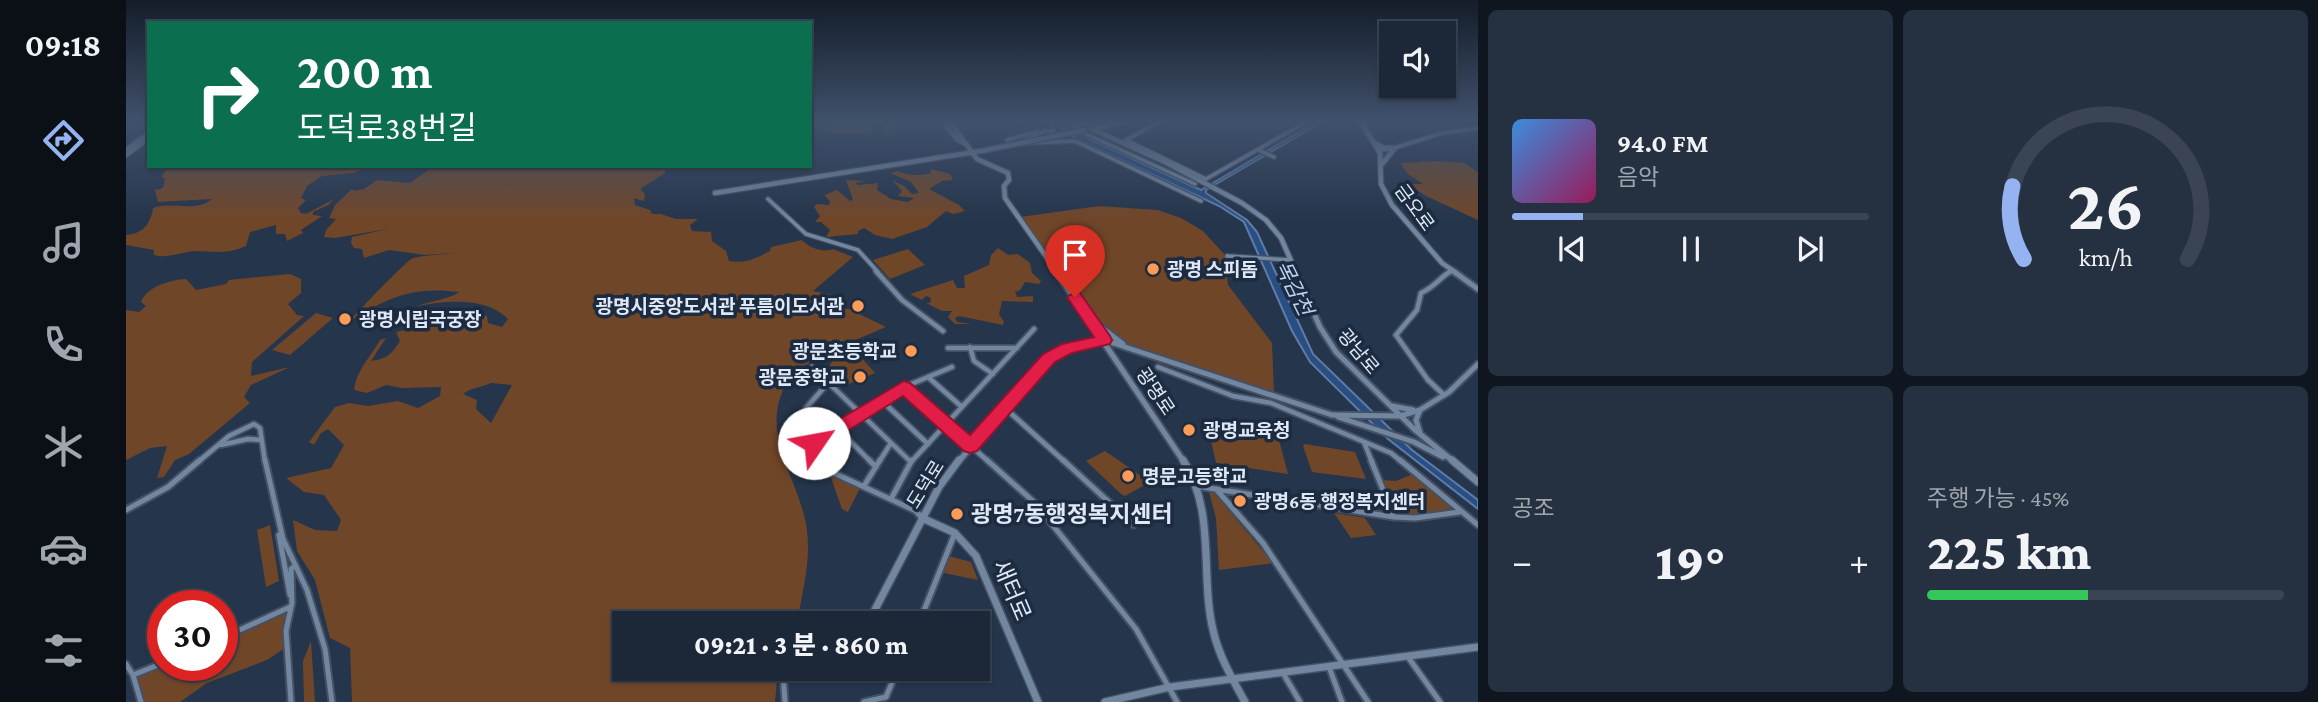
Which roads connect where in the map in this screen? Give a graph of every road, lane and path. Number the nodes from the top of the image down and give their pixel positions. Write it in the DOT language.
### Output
graph roads {
  1 [pos="961,155"];
  2 [pos="973,155"];
  3 [pos="978,155"];
  4 [pos="1104,155"];
  5 [pos="1134,155"];
  6 [pos="1149,155"];
  7 [pos="1154,155"];
  8 [pos="1250,155"];
  9 [pos="1269,155"];
  10 [pos="1380,155"];
  11 [pos="1390,155"];
  12 [pos="1274,157"];
  13 [pos="977,159"];
  14 [pos="1381,167"];
  15 [pos="1203,180"];
  16 [pos="715,193"];
  17 [pos="1186,193"];
  18 [pos="768,199"];
  19 [pos="1201,201"];
  20 [pos="1227,256"];
  21 [pos="1290,260"];
  22 [pos="1451,271"];
  23 [pos="1478,289"];
  24 [pos="1088,317"];
  25 [pos="1034,330"];
  26 [pos="943,331"];
  27 [pos="1104,340"];
  28 [pos="970,347"];
  29 [pos="948,348"];
  30 [pos="1018,348"];
  31 [pos="1132,350"];
  32 [pos="1141,353"];
  33 [pos="1119,363"];
  34 [pos="1478,364"];
  35 [pos="812,367"];
  36 [pos="952,367"];
  37 [pos="1158,367"];
  38 [pos="993,374"];
  39 [pos="928,377"];
  40 [pos="828,383"];
  41 [pos="904,387"];
  42 [pos="1444,395"];
  43 [pos="881,401"];
  44 [pos="1384,401"];
  45 [pos="962,407"];
  46 [pos="1005,408"];
  47 [pos="1420,410"];
  48 [pos="861,413"];
  49 [pos="1332,415"];
  50 [pos="1400,416"];
  51 [pos="946,425"];
  52 [pos="258,427"];
  53 [pos="837,428"];
  54 [pos="1422,436"];
  55 [pos="248,439"];
  56 [pos="261,440"];
  57 [pos="1364,442"];
  58 [pos="814,443"];
  59 [pos="891,443"];
  60 [pos="928,444"];
  61 [pos="970,446"];
  62 [pos="216,447"];
  63 [pos="787,449"];
  64 [pos="911,462"];
  65 [pos="876,467"];
  66 [pos="1464,470"];
  67 [pos="1478,482"];
  68 [pos="864,486"];
  69 [pos="1196,486"];
  70 [pos="1216,488"];
  71 [pos="891,499"];
  72 [pos="126,510"];
  73 [pos="1461,512"];
  74 [pos="1394,517"];
  75 [pos="922,518"];
  76 [pos="279,524"];
  77 [pos="1134,525"];
  78 [pos="1478,525"];
  79 [pos="955,533"];
  80 [pos="295,566"];
  81 [pos="292,603"];
  82 [pos="874,611"];
  83 [pos="924,611"];
  84 [pos="238,631"];
  85 [pos="1478,647"];
  86 [pos="1407,656"];
  87 [pos="126,664"];
  88 [pos="1345,665"];
  89 [pos="1329,667"];
  90 [pos="147,670"];
  91 [pos="1283,673"];
  92 [pos="133,676"];
  93 [pos="784,681"];
  94 [pos="893,681"];
  95 [pos="1233,681"];
  96 [pos="1170,687"];
  97 [pos="886,700"];
  98 [pos="141,702"];
  99 [pos="291,702"];
  100 [pos="332,702"];
  101 [pos="785,702"];
  102 [pos="864,702"];
  103 [pos="1038,702"];
  104 [pos="1104,702"];
  105 [pos="1177,702"];
  106 [pos="1245,702"];
  107 [pos="1300,702"];
  108 [pos="1342,702"];
  109 [pos="1368,702"];
  110 [pos="1440,702"];
  1 -- 16 [label="street"];
  2 -- 13 [label="street, 광명로"];
  3 -- 13 [label="street"];
  4 -- 17 [label="street"];
  5 -- 17 [label="street"];
  6 -- 15 [label="street"];
  7 -- 15 [label="street"];
  8 -- 15 [label="street"];
  9 -- 12 [label="street"];
  10 -- 14 [label="street, 금오로"];
  11 -- 14 [label="street"];
  13 -- 24 [label="main road, 광명로"];
  14 -- 22 [label="street, 금오로"];
  15 -- 21 [label="street, 광남로"];
  17 -- 19 [label="street"];
  18 -- 26 [label="street"];
  20 -- 21 [label="street"];
  21 -- 44 [label="street, 광남로"];
  22 -- 23 [label="street, 금오로"];
  22 -- 42 [label="street"];
  24 -- 27 [label="main road, 광명로"];
  24 -- 32 [label="street"];
  25 -- 30 [label="street"];
  27 -- 31 [label="street"];
  27 -- 33 [label="street, 광명로"];
  27 -- 46 [label="street, 도덕로"];
  28 -- 29 [label="street"];
  28 -- 30 [label="street"];
  28 -- 38 [label="street"];
  30 -- 38 [label="street"];
  31 -- 32 [label="street"];
  31 -- 33 [label="street"];
  32 -- 49 [label="street"];
  33 -- 69 [label="street, 광명로"];
  34 -- 42 [label="street"];
  35 -- 40 [label="street"];
  36 -- 39 [label="street"];
  37 -- 57 [label="street"];
  38 -- 45 [label="street"];
  39 -- 41 [label="street"];
  39 -- 45 [label="street"];
  40 -- 48 [label="street"];
  40 -- 58 [label="street"];
  41 -- 43 [label="street"];
  41 -- 51 [label="street"];
  42 -- 47 [label="street"];
  43 -- 48 [label="street"];
  43 -- 60 [label="street"];
  44 -- 47 [label="street"];
  44 -- 50 [label="street, 광남로"];
  45 -- 51 [label="street"];
  46 -- 61 [label="street, 도덕로"];
  46 -- 77 [label="street"];
  47 -- 50 [label="street"];
  47 -- 54 [label="street"];
  48 -- 53 [label="street"];
  48 -- 59 [label="street"];
  49 -- 50 [label="street"];
  49 -- 66 [label="street"];
  50 -- 54 [label="street, 광남로"];
  51 -- 60 [label="street"];
  51 -- 61 [label="street"];
  52 -- 55 [label="street"];
  52 -- 56 [label="street"];
  52 -- 62 [label="street"];
  53 -- 58 [label="street"];
  53 -- 65 [label="street"];
  54 -- 66 [label="street, 광남로"];
  55 -- 56 [label="street"];
  55 -- 62 [label="street"];
  56 -- 76 [label="street"];
  57 -- 73 [label="street"];
  57 -- 74 [label="street"];
  58 -- 63 [label="street"];
  58 -- 68 [label="street"];
  59 -- 64 [label="street"];
  59 -- 65 [label="street"];
  60 -- 64 [label="street"];
  61 -- 75 [label="street, 도덕로"];
  61 -- 96 [label="street"];
  62 -- 72 [label="street"];
  64 -- 71 [label="street"];
  65 -- 68 [label="street"];
  66 -- 67 [label="street, 광남로"];
  68 -- 71 [label="street"];
  69 -- 70 [label="street"];
  69 -- 95 [label="street, 광명로"];
  70 -- 74 [label="street"];
  70 -- 88 [label="street"];
  71 -- 75 [label="street"];
  73 -- 74 [label="street"];
  73 -- 78 [label="street"];
  75 -- 79 [label="street, 새터로"];
  75 -- 82 [label="street, 도덕로"];
  76 -- 80 [label="street"];
  76 -- 81 [label="street"];
  79 -- 83 [label="street"];
  79 -- 103 [label="street, 새터로"];
  80 -- 81 [label="street"];
  80 -- 100 [label="street"];
  81 -- 84 [label="street"];
  81 -- 99 [label="street"];
  85 -- 86 [label="street"];
  86 -- 88 [label="street"];
  86 -- 110 [label="street"];
  87 -- 92 [label="street"];
  88 -- 89 [label="street"];
  88 -- 109 [label="street"];
  89 -- 91 [label="street"];
  89 -- 108 [label="street"];
  90 -- 92 [label="street"];
  91 -- 95 [label="street"];
  91 -- 107 [label="street"];
  92 -- 98 [label="street"];
  93 -- 101 [label="street"];
  94 -- 97 [label="street"];
  95 -- 96 [label="main road"];
  95 -- 106 [label="street, 광명로"];
  96 -- 104 [label="main road"];
  96 -- 105 [label="street"];
  97 -- 102 [label="street"];
}
